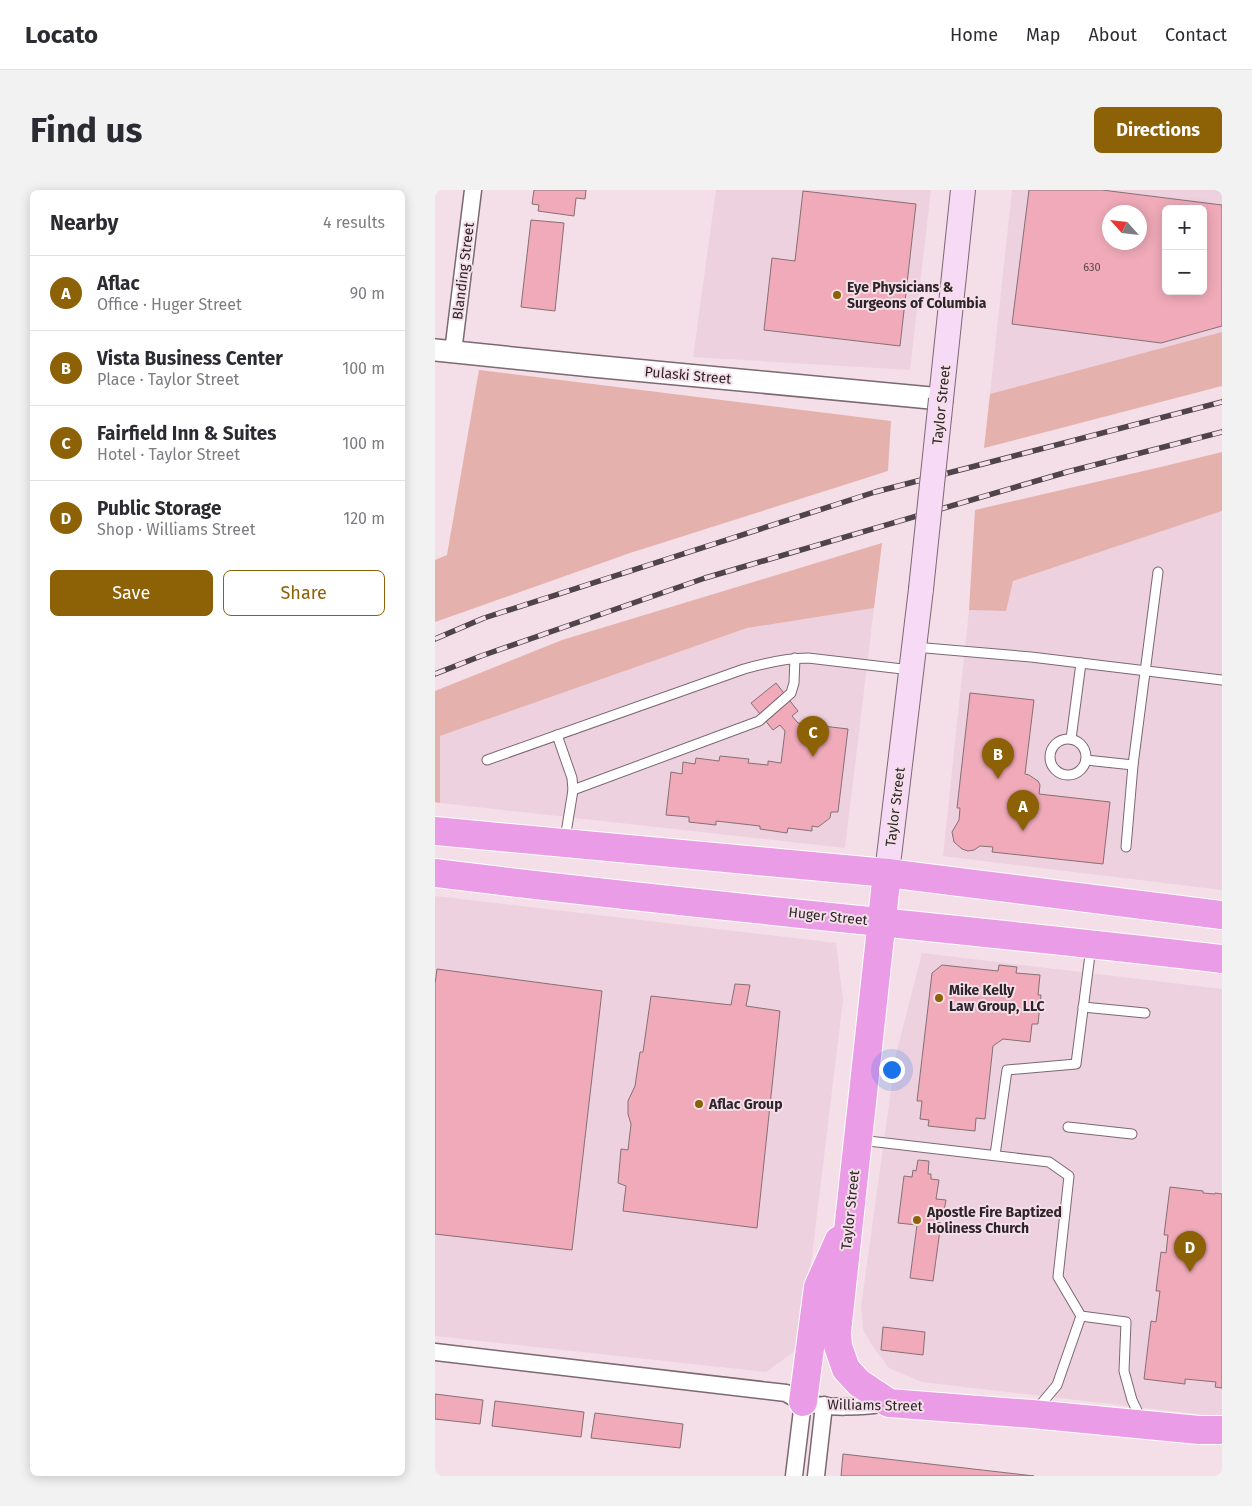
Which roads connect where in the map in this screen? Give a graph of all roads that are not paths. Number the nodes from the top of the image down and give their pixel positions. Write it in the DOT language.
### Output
graph roads {
  1 [pos="473,190"];
  2 [pos="963,190"];
  3 [pos="444,351"];
  4 [pos="941,399"];
  5 [pos="1158,572"];
  6 [pos="795,658"];
  7 [pos="912,658"];
  8 [pos="1081,663"];
  9 [pos="1144,670"];
  10 [pos="1222,680"];
  11 [pos="557,735"];
  12 [pos="1071,739"];
  13 [pos="487,760"];
  14 [pos="1086,760"];
  15 [pos="1133,765"];
  16 [pos="573,790"];
  17 [pos="435,832"];
  18 [pos="564,844"];
  19 [pos="1126,847"];
  20 [pos="435,873"];
  21 [pos="887,873"];
  22 [pos="1222,915"];
  23 [pos="881,922"];
  24 [pos="1091,944"];
  25 [pos="1222,959"];
  26 [pos="1083,1007"];
  27 [pos="1145,1013"];
  28 [pos="1068,1127"];
  29 [pos="1132,1134"];
  30 [pos="857,1140"];
  31 [pos="995,1155"];
  32 [pos="849,1218"];
  33 [pos="1081,1316"];
  34 [pos="435,1352"];
  35 [pos="889,1403"];
  36 [pos="814,1404"];
  37 [pos="1032,1414"];
  38 [pos="1143,1425"];
  39 [pos="1214,1432"];
  40 [pos="795,1476"];
  41 [pos="816,1476"];
  1 -- 3 [label="street, Blanding Street"];
  2 -- 4 [label="main road, Taylor Street"];
  3 -- 4 [label="street, Pulaski Street"];
  4 -- 7 [label="main road, Taylor Street, bridge"];
  5 -- 9 [label="lane"];
  6 -- 7 [label="lane"];
  6 -- 11 [label="lane"];
  6 -- 16 [label="lane"];
  7 -- 8 [label="lane"];
  7 -- 21 [label="main road, Taylor Street"];
  8 -- 9 [label="lane"];
  8 -- 12 [label="lane"];
  9 -- 10 [label="lane"];
  9 -- 15 [label="lane"];
  11 -- 13 [label="lane"];
  11 -- 16 [label="lane"];
  12 -- 14 [label="lane"];
  12 -- 14 [label="lane"];
  14 -- 15 [label="lane"];
  15 -- 19 [label="lane"];
  16 -- 18 [label="lane"];
  17 -- 18 [label="highway"];
  18 -- 21 [label="highway"];
  20 -- 23 [label="highway, Huger Street"];
  21 -- 22 [label="highway"];
  21 -- 23 [label="highway, Taylor Street"];
  23 -- 24 [label="highway, Huger Street"];
  23 -- 30 [label="highway, Taylor Street"];
  24 -- 25 [label="highway, Huger Street"];
  24 -- 26 [label="lane"];
  26 -- 27 [label="lane"];
  26 -- 31 [label="lane"];
  28 -- 29 [label="lane"];
  30 -- 31 [label="lane"];
  30 -- 32 [label="highway, Taylor Street"];
  31 -- 33 [label="lane"];
  32 -- 35 [label="highway, Taylor Street"];
  32 -- 36 [label="highway"];
  33 -- 37 [label="lane"];
  33 -- 38 [label="lane"];
  34 -- 36 [label="street, Williams Street"];
  35 -- 36 [label="street, Williams Street"];
  35 -- 37 [label="highway, Williams Street"];
  36 -- 40 [label="street"];
  36 -- 41 [label="street"];
  37 -- 38 [label="highway, Williams Street"];
  38 -- 39 [label="highway, Williams Street"];
}
